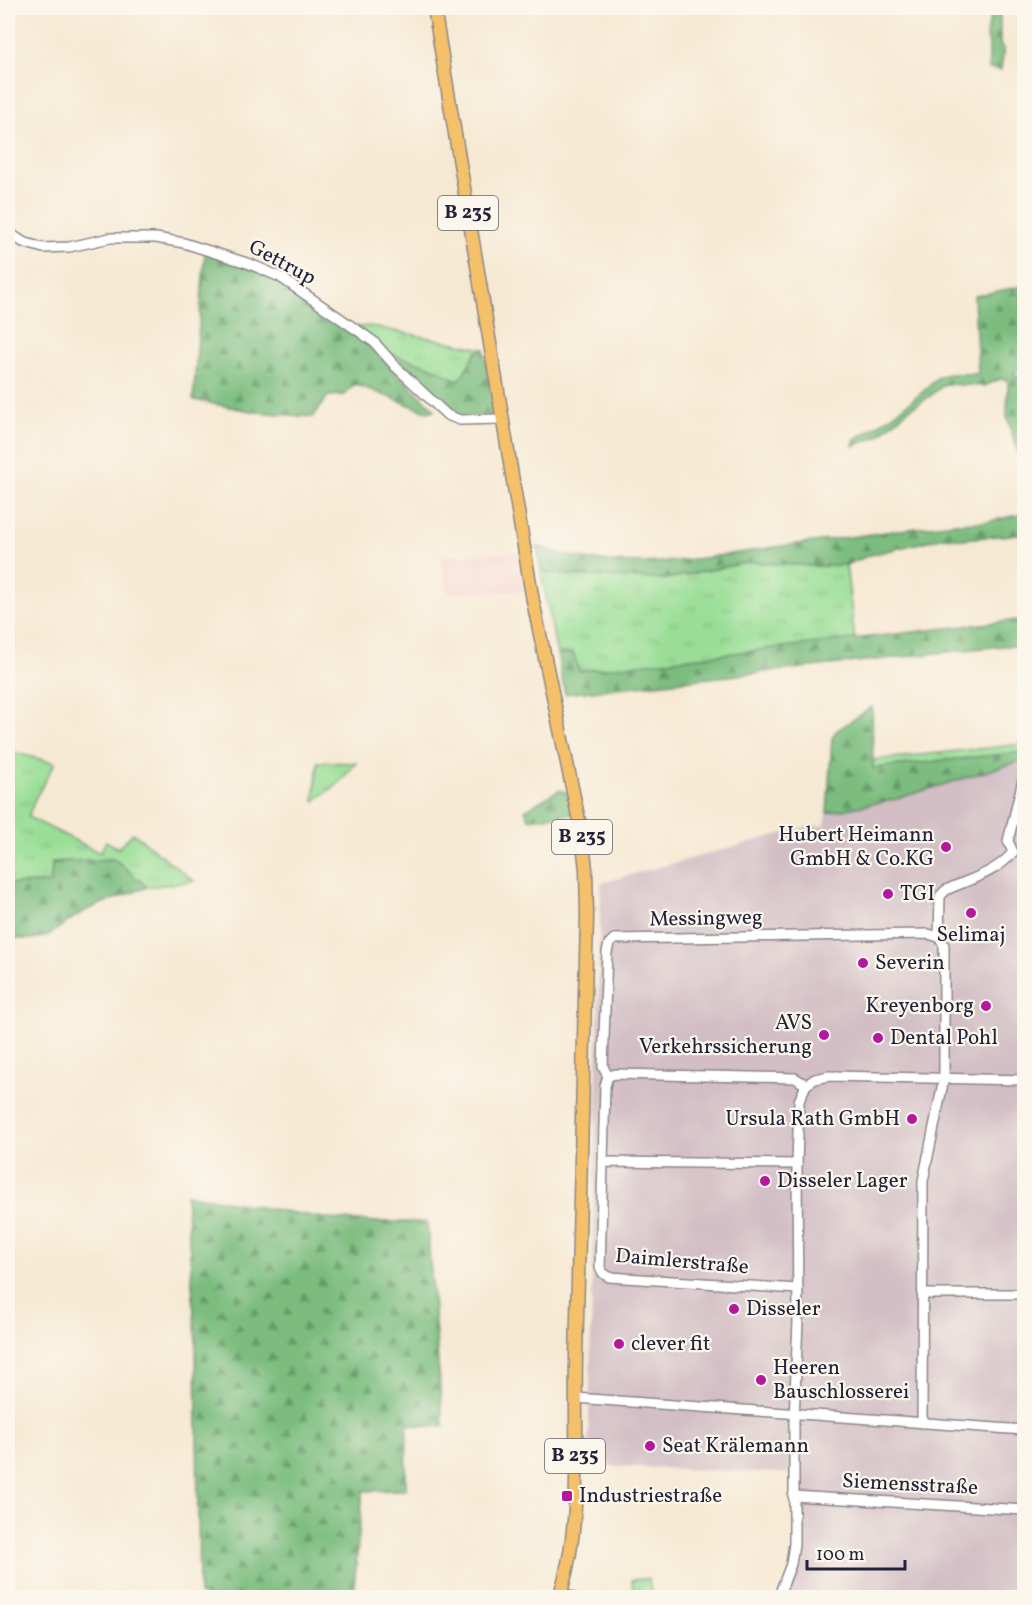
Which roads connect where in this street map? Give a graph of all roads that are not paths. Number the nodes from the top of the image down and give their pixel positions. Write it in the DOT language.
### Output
graph roads {
  1 [pos="434,8"];
  2 [pos="8,232"];
  3 [pos="502,419"];
  4 [pos="1024,776"];
  5 [pos="1013,852"];
  6 [pos="1024,852"];
  7 [pos="939,936"];
  8 [pos="608,1076"];
  9 [pos="944,1078"];
  10 [pos="1024,1080"];
  11 [pos="806,1085"];
  12 [pos="603,1162"];
  13 [pos="796,1164"];
  14 [pos="798,1289"];
  15 [pos="922,1294"];
  16 [pos="1024,1294"];
  17 [pos="575,1398"];
  18 [pos="794,1414"];
  19 [pos="922,1423"];
  20 [pos="1024,1430"];
  21 [pos="793,1496"];
  22 [pos="1024,1510"];
  23 [pos="560,1595"];
  24 [pos="574,1598"];
  25 [pos="778,1598"];
  1 -- 3 [label="main road, B 235"];
  2 -- 3 [label="street, Gettrup"];
  3 -- 17 [label="main road, B 235"];
  4 -- 5 [label="street"];
  5 -- 6 [label="street"];
  5 -- 7 [label="street"];
  7 -- 8 [label="street, Messingweg"];
  7 -- 9 [label="street"];
  8 -- 11 [label="street"];
  8 -- 12 [label="street, Daimlerstraße"];
  9 -- 10 [label="street"];
  9 -- 11 [label="street"];
  9 -- 15 [label="street"];
  11 -- 13 [label="street"];
  12 -- 13 [label="street"];
  12 -- 14 [label="street, Daimlerstraße"];
  13 -- 14 [label="street"];
  14 -- 18 [label="street"];
  15 -- 16 [label="street"];
  15 -- 19 [label="street"];
  17 -- 18 [label="street"];
  17 -- 23 [label="main road, B 235"];
  18 -- 19 [label="street"];
  18 -- 21 [label="street"];
  19 -- 20 [label="street"];
  21 -- 22 [label="street, Siemensstraße"];
  21 -- 25 [label="street"];
  23 -- 24 [label="street"];
}
